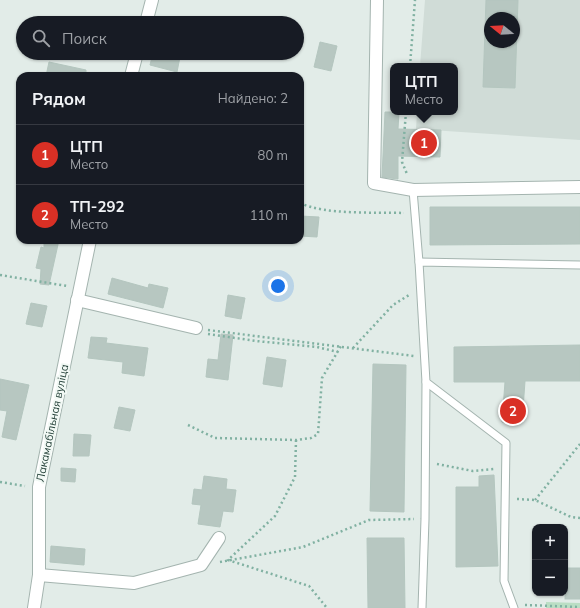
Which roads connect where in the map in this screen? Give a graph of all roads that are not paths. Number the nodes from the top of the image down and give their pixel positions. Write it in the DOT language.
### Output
graph roads {
  1 [pos="152,0"];
  2 [pos="377,0"];
  3 [pos="148,16"];
  4 [pos="136,60"];
  5 [pos="132,72"];
  6 [pos="580,187"];
  7 [pos="414,190"];
  8 [pos="89,244"];
  9 [pos="419,262"];
  10 [pos="580,265"];
  11 [pos="78,294"];
  12 [pos="196,328"];
  13 [pos="426,382"];
  14 [pos="219,538"];
  15 [pos="39,575"];
  16 [pos="514,606"];
  17 [pos="34,608"];
  18 [pos="422,608"];
  1 -- 3 [label="street"];
  2 -- 7 [label="street"];
  4 -- 5 [label="street"];
  6 -- 7 [label="street"];
  7 -- 9 [label="lane"];
  8 -- 11 [label="street, Лакамабільная вуліца"];
  9 -- 10 [label="lane"];
  9 -- 13 [label="lane"];
  11 -- 12 [label="street"];
  11 -- 15 [label="street, Лакамабільная вуліца"];
  13 -- 16 [label="lane"];
  13 -- 18 [label="lane"];
  14 -- 15 [label="street"];
  15 -- 17 [label="street, Лакамабільная вуліца"];
}
